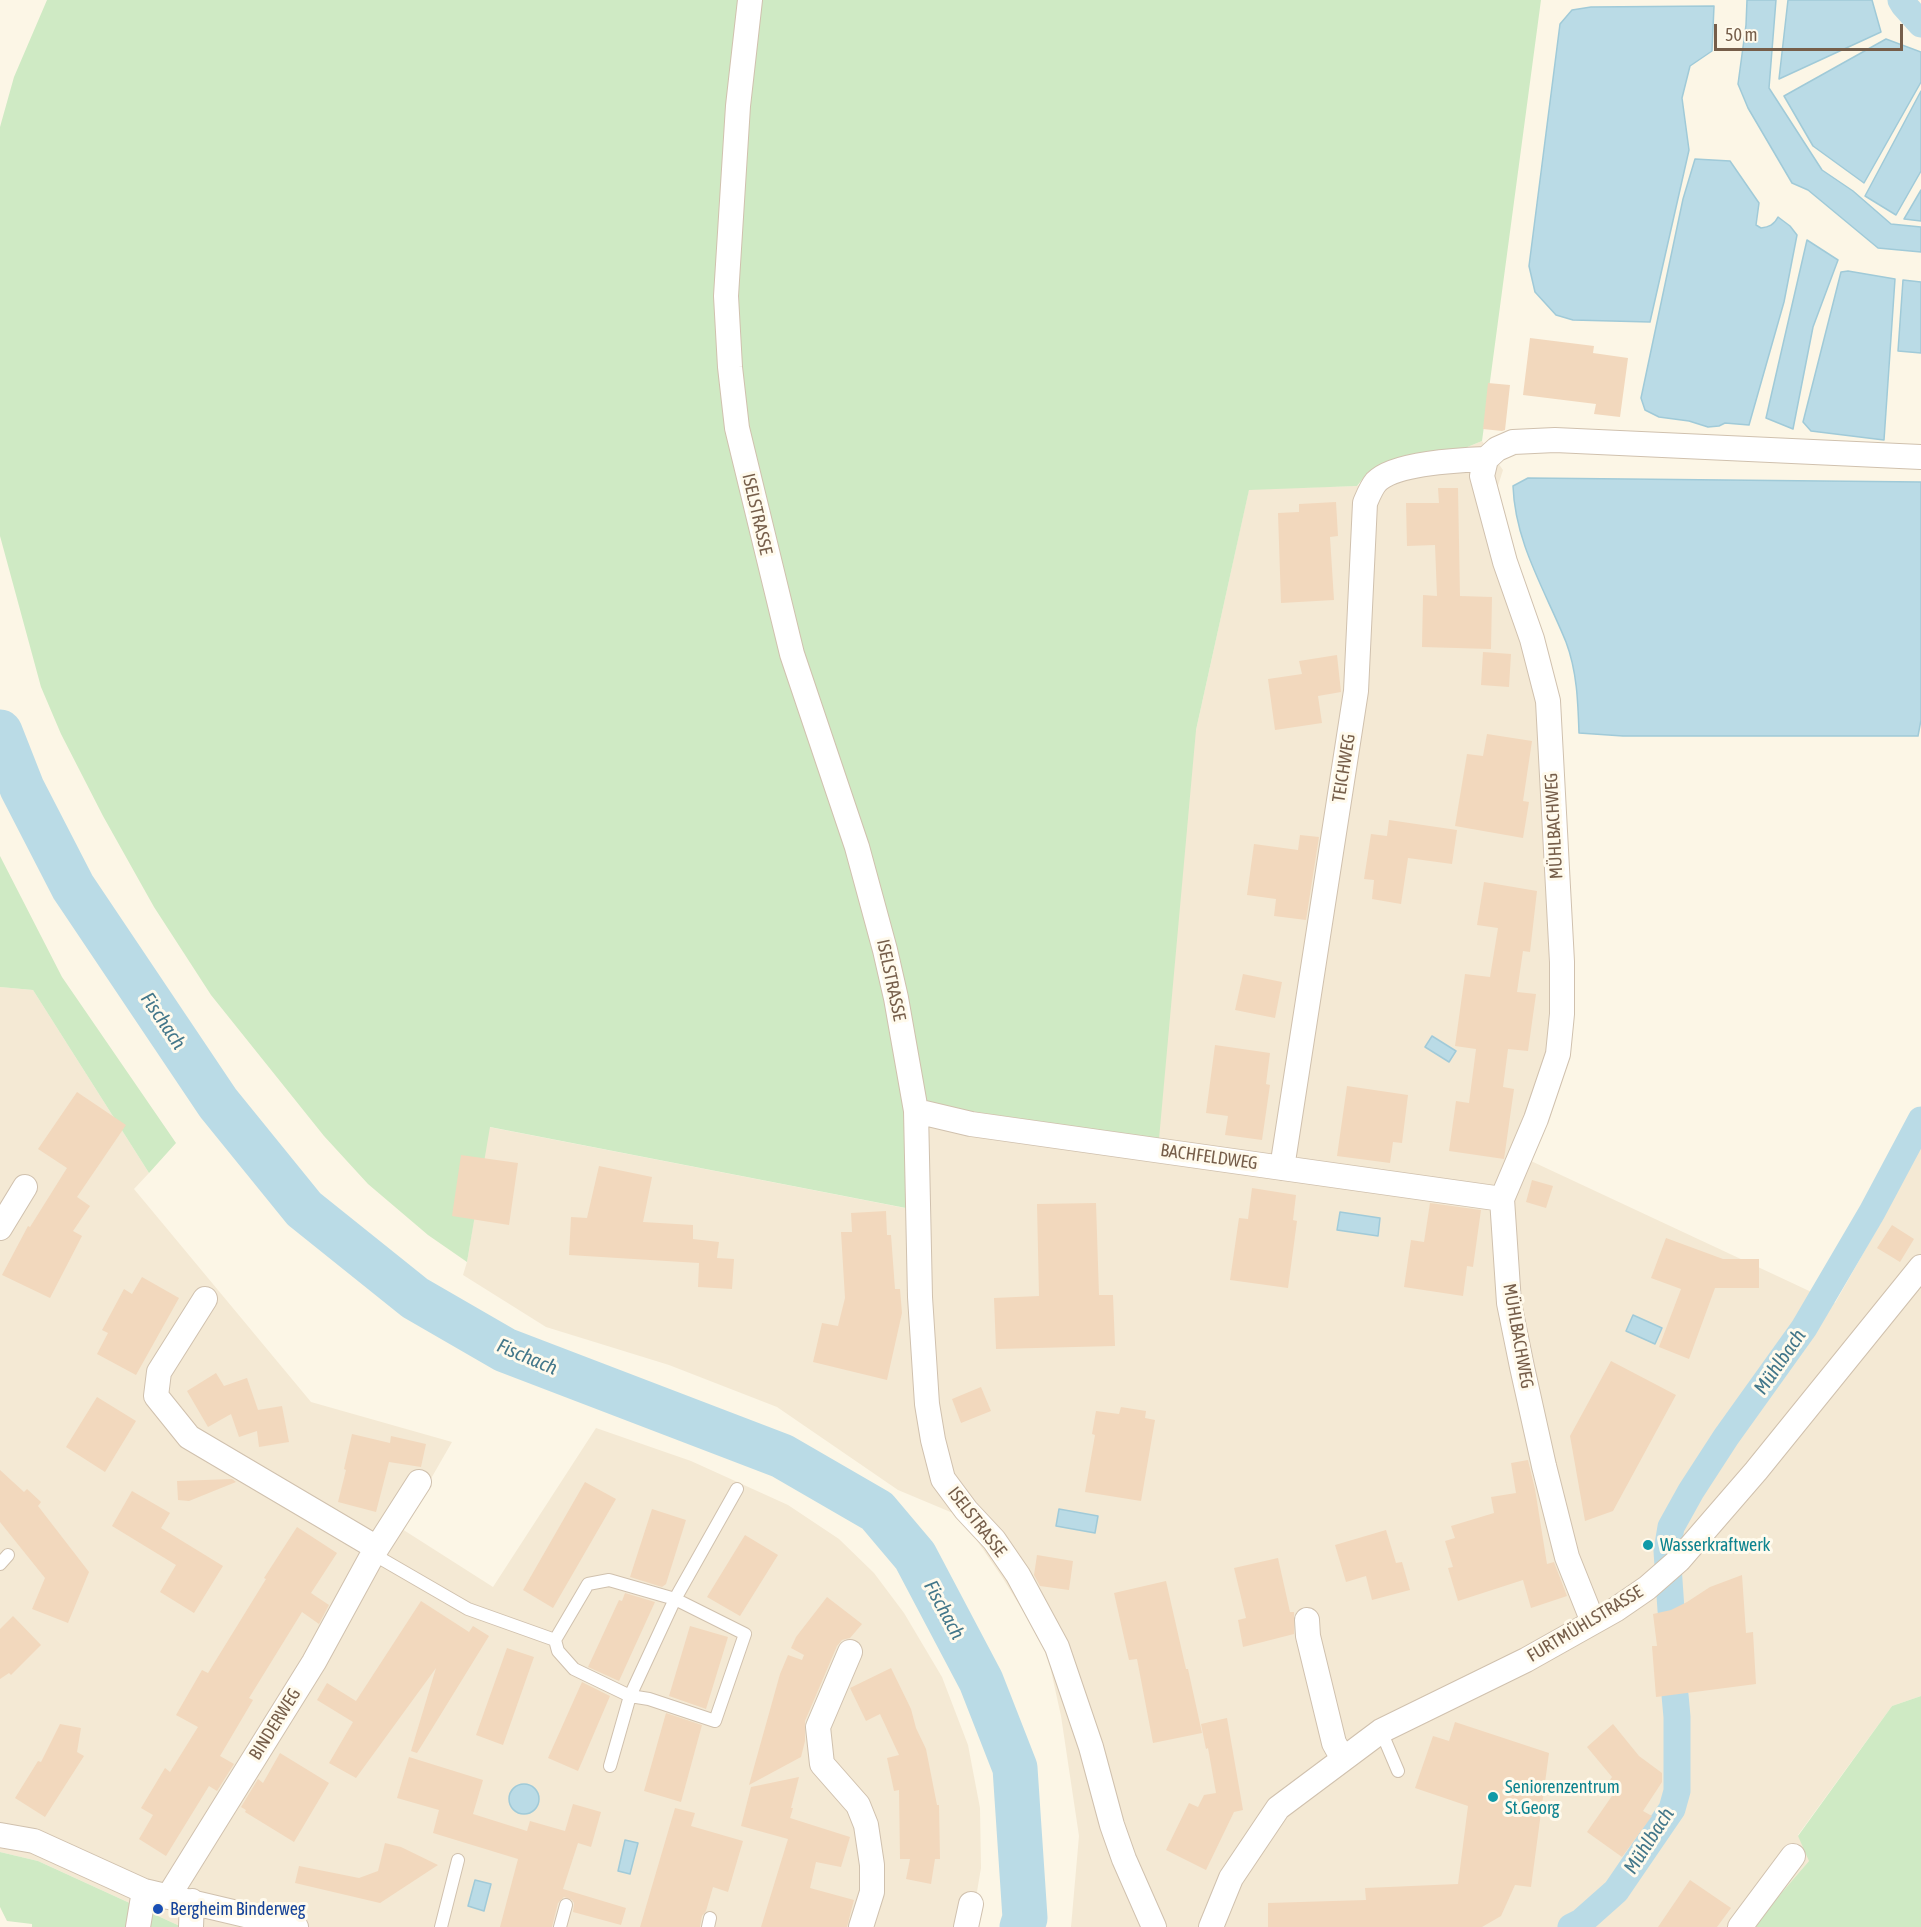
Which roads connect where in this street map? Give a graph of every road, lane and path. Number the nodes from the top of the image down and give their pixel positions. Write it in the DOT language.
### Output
graph roads {
  1 [pos="750,0"];
  2 [pos="1921,456"];
  3 [pos="1486,459"];
  4 [pos="916,1111"];
  5 [pos="1282,1168"];
  6 [pos="25,1187"];
  7 [pos="1502,1199"];
  8 [pos="0,1228"];
  9 [pos="1921,1267"];
  10 [pos="206,1299"];
  11 [pos="419,1482"];
  12 [pos="737,1489"];
  13 [pos="375,1551"];
  14 [pos="675,1599"];
  15 [pos="1307,1620"];
  16 [pos="1593,1622"];
  17 [pos="555,1640"];
  18 [pos="850,1652"];
  19 [pos="630,1696"];
  20 [pos="1381,1731"];
  21 [pos="1343,1759"];
  22 [pos="610,1766"];
  23 [pos="1398,1771"];
  24 [pos="0,1835"];
  25 [pos="1793,1856"];
  26 [pos="458,1860"];
  27 [pos="144,1891"];
  28 [pos="168,1897"];
  29 [pos="192,1901"];
  30 [pos="566,1905"];
  31 [pos="138,1927"];
  32 [pos="191,1927"];
  33 [pos="296,1927"];
  34 [pos="441,1927"];
  35 [pos="560,1927"];
  36 [pos="861,1927"];
  37 [pos="1154,1927"];
  38 [pos="1212,1927"];
  39 [pos="1740,1927"];
  1 -- 4 [label="street, ISELSTRASSE"];
  2 -- 3 [label="street"];
  3 -- 5 [label="street, TEICHWEG"];
  3 -- 7 [label="street, MÜHLBACHWEG"];
  4 -- 5 [label="street, BACHFELDWEG"];
  4 -- 37 [label="street, ISELSTRASSE"];
  5 -- 7 [label="street, BACHFELDWEG"];
  6 -- 8 [label="street"];
  7 -- 16 [label="street, MÜHLBACHWEG"];
  9 -- 16 [label="street, FURTMÜHLSTRASSE"];
  10 -- 13 [label="street"];
  11 -- 13 [label="street, BINDERWEG"];
  12 -- 14 [label="lane"];
  13 -- 17 [label="lane"];
  13 -- 28 [label="street, BINDERWEG"];
  14 -- 17 [label="lane"];
  14 -- 19 [label="lane"];
  14 -- 19 [label="lane"];
  15 -- 21 [label="street"];
  16 -- 20 [label="street, FURTMÜHLSTRASSE"];
  17 -- 19 [label="lane"];
  18 -- 36 [label="street"];
  19 -- 22 [label="lane"];
  20 -- 21 [label="street, FURTMÜHLSTRASSE"];
  20 -- 23 [label="lane"];
  21 -- 38 [label="street, FURTMÜHLSTRASSE"];
  24 -- 27 [label="street"];
  25 -- 39 [label="street"];
  26 -- 34 [label="lane"];
  27 -- 28 [label="street"];
  27 -- 31 [label="street"];
  28 -- 29 [label="street"];
  29 -- 32 [label="street"];
  29 -- 33 [label="street"];
  30 -- 35 [label="lane"];
}
